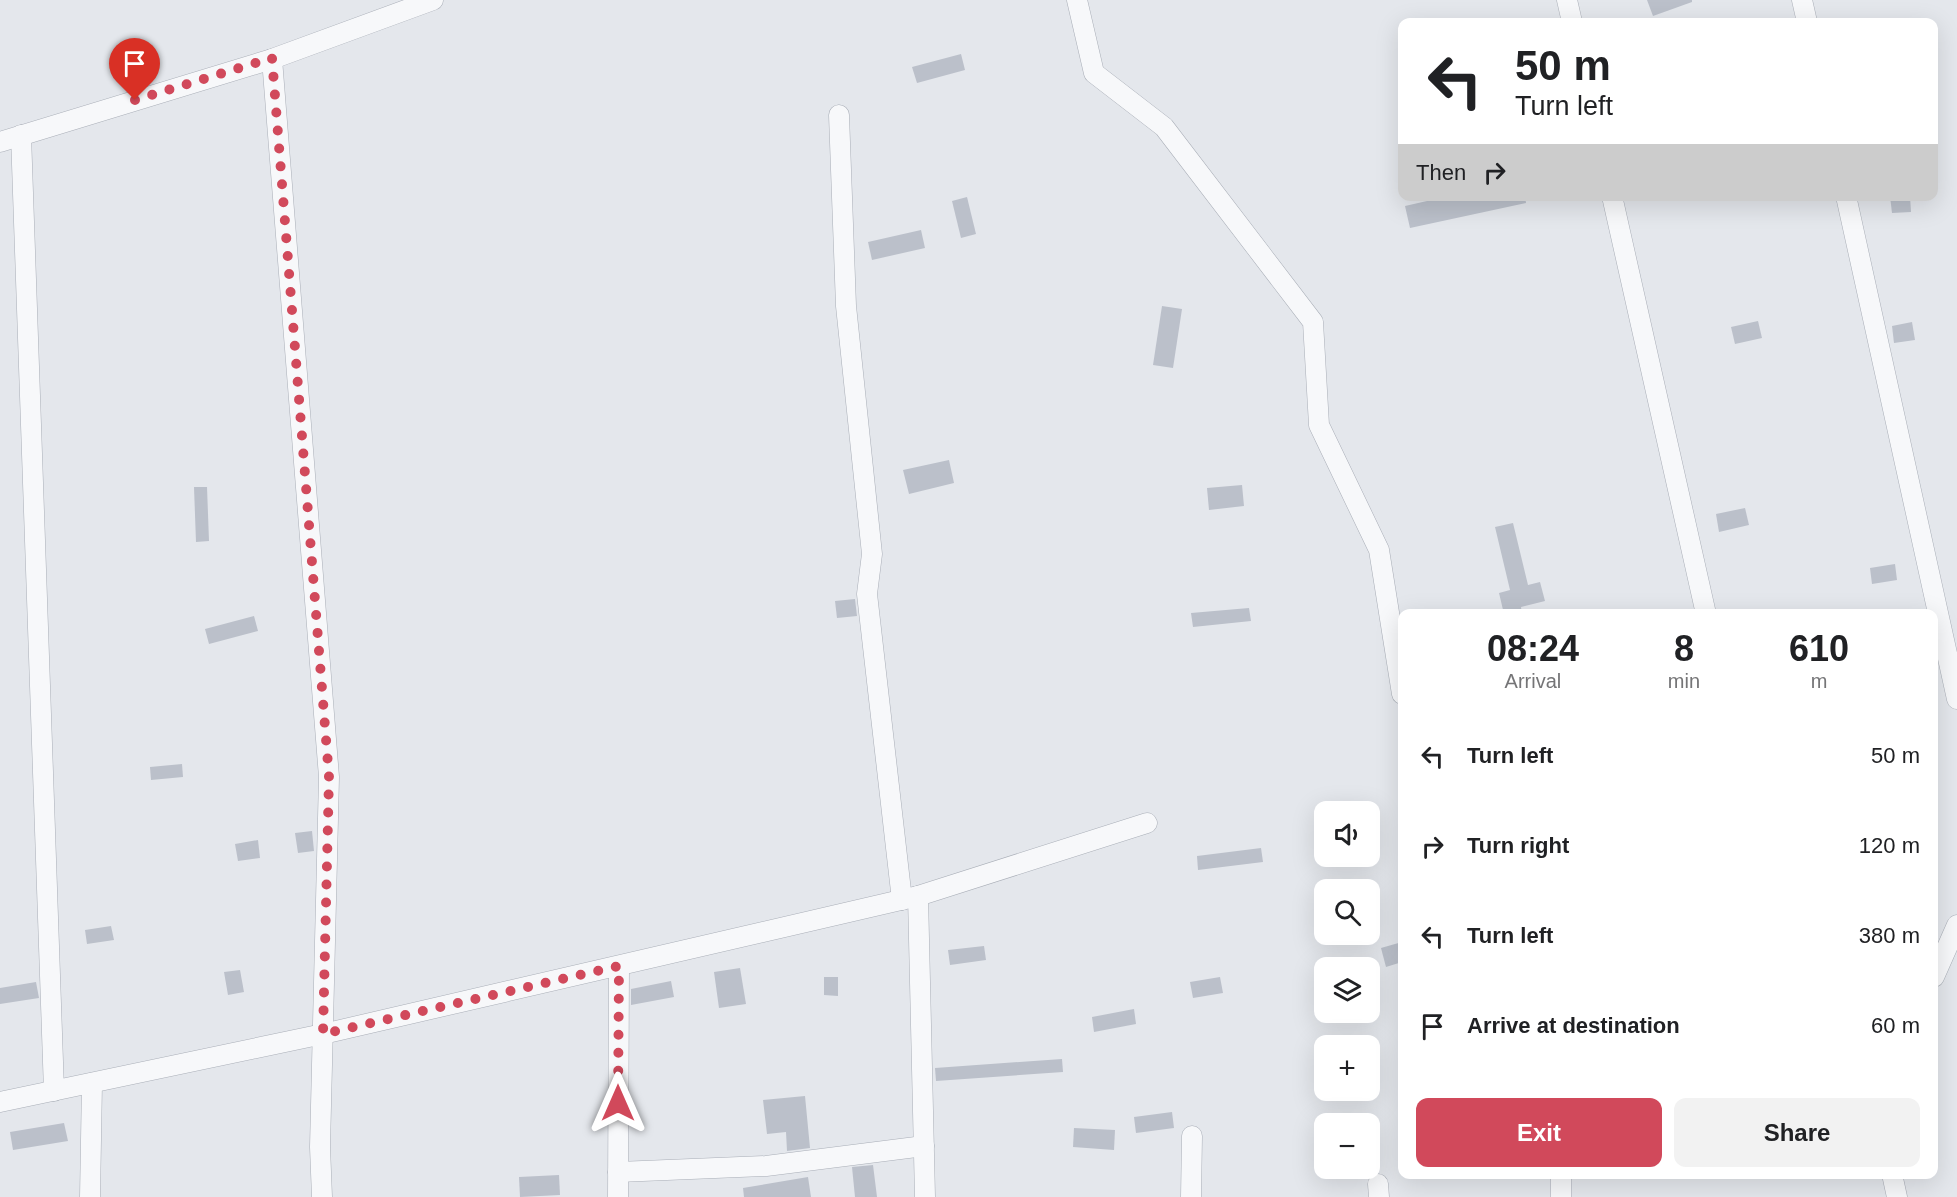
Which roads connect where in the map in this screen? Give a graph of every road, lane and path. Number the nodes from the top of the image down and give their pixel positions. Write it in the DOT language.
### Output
graph roads {
  1 [pos="433,0"];
  2 [pos="1077,0"];
  3 [pos="1567,0"];
  4 [pos="1802,0"];
  5 [pos="1571,18"];
  6 [pos="1807,18"];
  7 [pos="272,58"];
  8 [pos="839,115"];
  9 [pos="21,135"];
  10 [pos="0,142"];
  11 [pos="1613,201"];
  12 [pos="1847,201"];
  13 [pos="1705,609"];
  14 [pos="1944,625"];
  15 [pos="1398,669"];
  16 [pos="1957,699"];
  17 [pos="1147,823"];
  18 [pos="910,898"];
  19 [pos="1957,925"];
  20 [pos="619,966"];
  21 [pos="1938,968"];
  22 [pos="323,1034"];
  23 [pos="92,1083"];
  24 [pos="54,1091"];
  25 [pos="0,1102"];
  26 [pos="1192,1136"];
  27 [pos="924,1146"];
  28 [pos="618,1172"];
  29 [pos="1562,1179"];
  30 [pos="1893,1179"];
  31 [pos="90,1197"];
  32 [pos="322,1197"];
  33 [pos="618,1197"];
  34 [pos="925,1197"];
  35 [pos="1191,1197"];
  36 [pos="1561,1197"];
  37 [pos="1897,1197"];
  1 -- 7 [label="street"];
  2 -- 15 [label="street"];
  3 -- 5 [label="street"];
  4 -- 6 [label="street"];
  7 -- 9 [label="street"];
  7 -- 22 [label="street"];
  8 -- 18 [label="street"];
  9 -- 10 [label="street"];
  9 -- 24 [label="street"];
  11 -- 13 [label="street"];
  12 -- 14 [label="street"];
  14 -- 16 [label="street"];
  17 -- 18 [label="street"];
  18 -- 20 [label="street"];
  18 -- 27 [label="street"];
  19 -- 21 [label="street"];
  20 -- 22 [label="street"];
  20 -- 28 [label="street"];
  22 -- 23 [label="street"];
  22 -- 32 [label="street"];
  23 -- 24 [label="street"];
  23 -- 31 [label="street"];
  24 -- 25 [label="street"];
  26 -- 35 [label="street"];
  27 -- 28 [label="street"];
  27 -- 34 [label="street"];
  28 -- 33 [label="street"];
  29 -- 36 [label="street"];
  30 -- 37 [label="street"];
}
